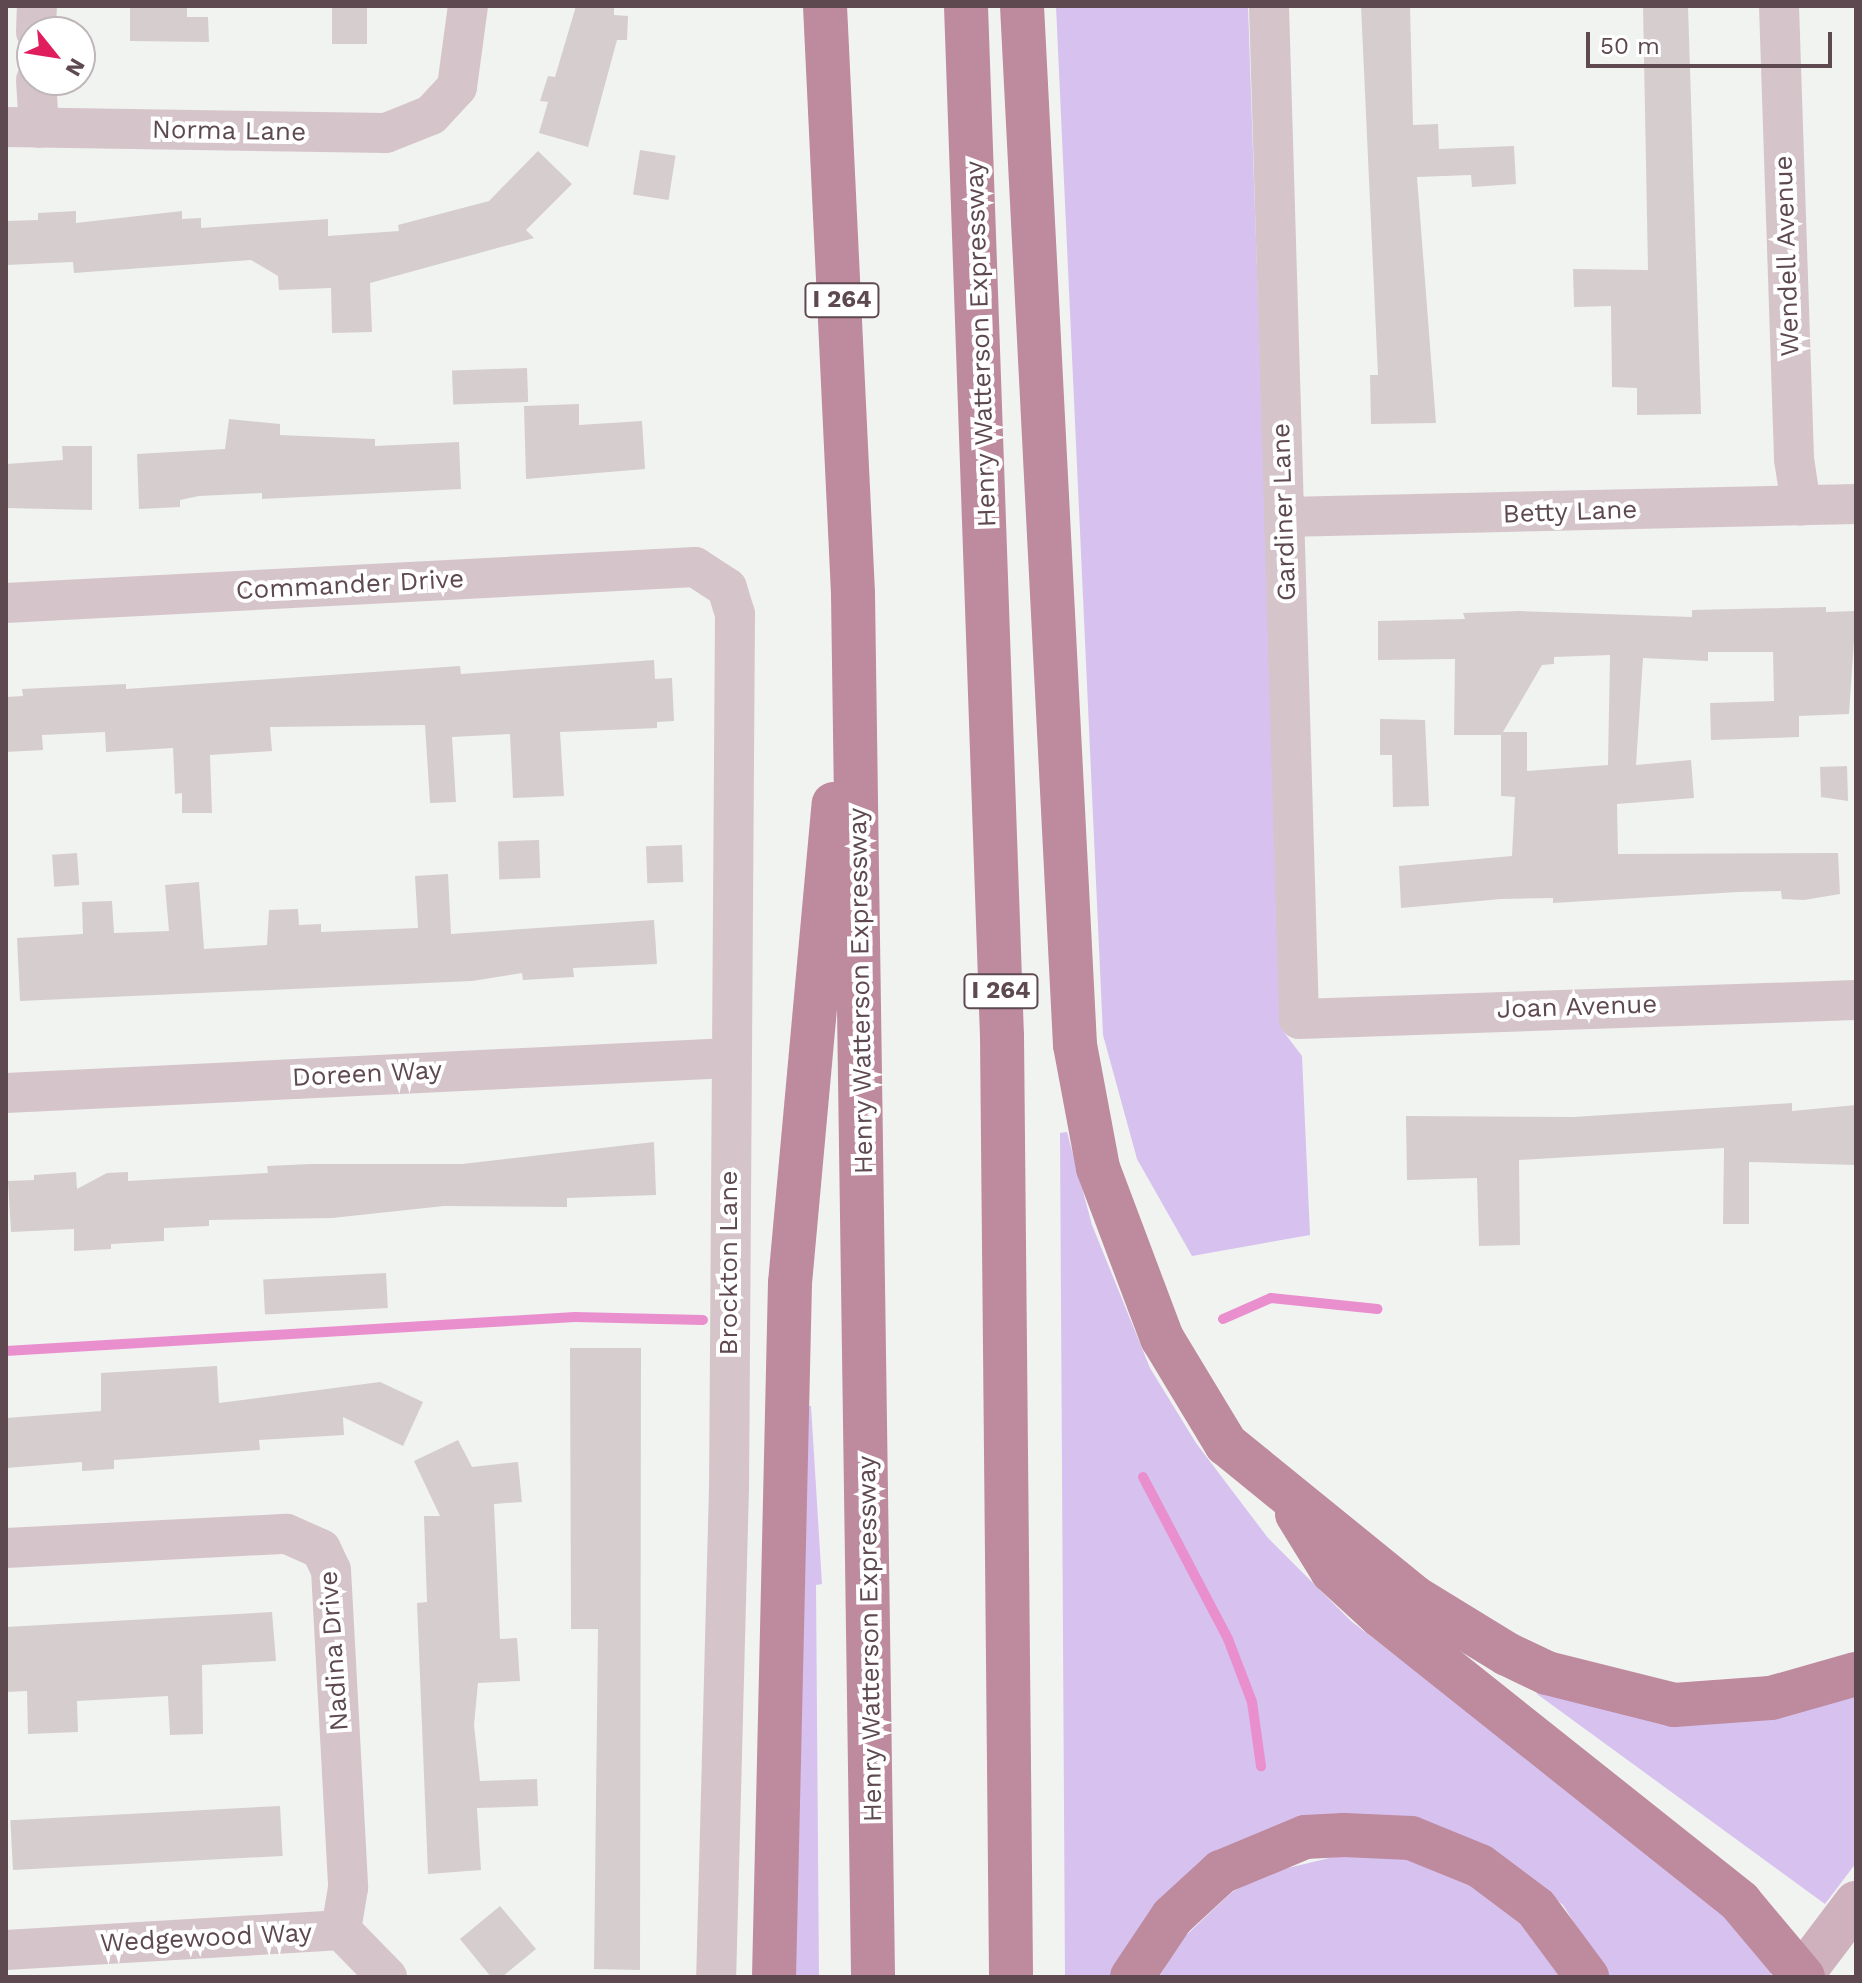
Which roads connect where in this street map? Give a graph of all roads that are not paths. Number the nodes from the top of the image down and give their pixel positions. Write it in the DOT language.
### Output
graph roads {
  1 [pos="468,6"];
  2 [pos="825,6"];
  3 [pos="966,6"];
  4 [pos="1022,6"];
  5 [pos="1269,6"];
  6 [pos="1779,6"];
  7 [pos="32,96"];
  8 [pos="23,128"];
  9 [pos="1856,504"];
  10 [pos="1801,505"];
  11 [pos="1284,517"];
  12 [pos="695,567"];
  13 [pos="853,594"];
  14 [pos="6,603"];
  15 [pos="1856,1000"];
  16 [pos="1299,1019"];
  17 [pos="729,1058"];
  18 [pos="6,1093"];
  19 [pos="1279,1485"];
  20 [pos="6,1548"];
  21 [pos="1856,1674"];
  22 [pos="1856,1903"];
  23 [pos="341,1930"];
  24 [pos="6,1950"];
  25 [pos="1802,1976"];
  26 [pos="387,1977"];
  27 [pos="716,1977"];
  28 [pos="774,1977"];
  29 [pos="873,1977"];
  30 [pos="1011,1977"];
  31 [pos="1132,1977"];
  32 [pos="1587,1977"];
  1 -- 8 [label="street, Norma Lane"];
  2 -- 13 [label="highway, Henry Watterson Expressway / I 264"];
  3 -- 30 [label="highway, Henry Watterson Expressway / I 264"];
  4 -- 19 [label="highway"];
  5 -- 11 [label="street, Gardiner Lane"];
  6 -- 10 [label="street, Wendell Avenue"];
  7 -- 8 [label="street"];
  9 -- 10 [label="street, Betty Lane"];
  10 -- 11 [label="street, Betty Lane"];
  11 -- 16 [label="street, Gardiner Lane"];
  12 -- 14 [label="street, Commander Drive"];
  12 -- 17 [label="street, Brockton Lane"];
  13 -- 28 [label="highway"];
  13 -- 29 [label="highway, Henry Watterson Expressway / I 264"];
  15 -- 16 [label="street, Joan Avenue"];
  17 -- 18 [label="street, Doreen Way"];
  17 -- 27 [label="street, Brockton Lane"];
  19 -- 21 [label="highway"];
  19 -- 25 [label="highway"];
  20 -- 23 [label="street, Nadina Drive"];
  22 -- 25 [label="main road"];
  23 -- 24 [label="street, Wedgewood Way"];
  23 -- 26 [label="street, Wedgewood Way"];
  31 -- 32 [label="highway"];
}
